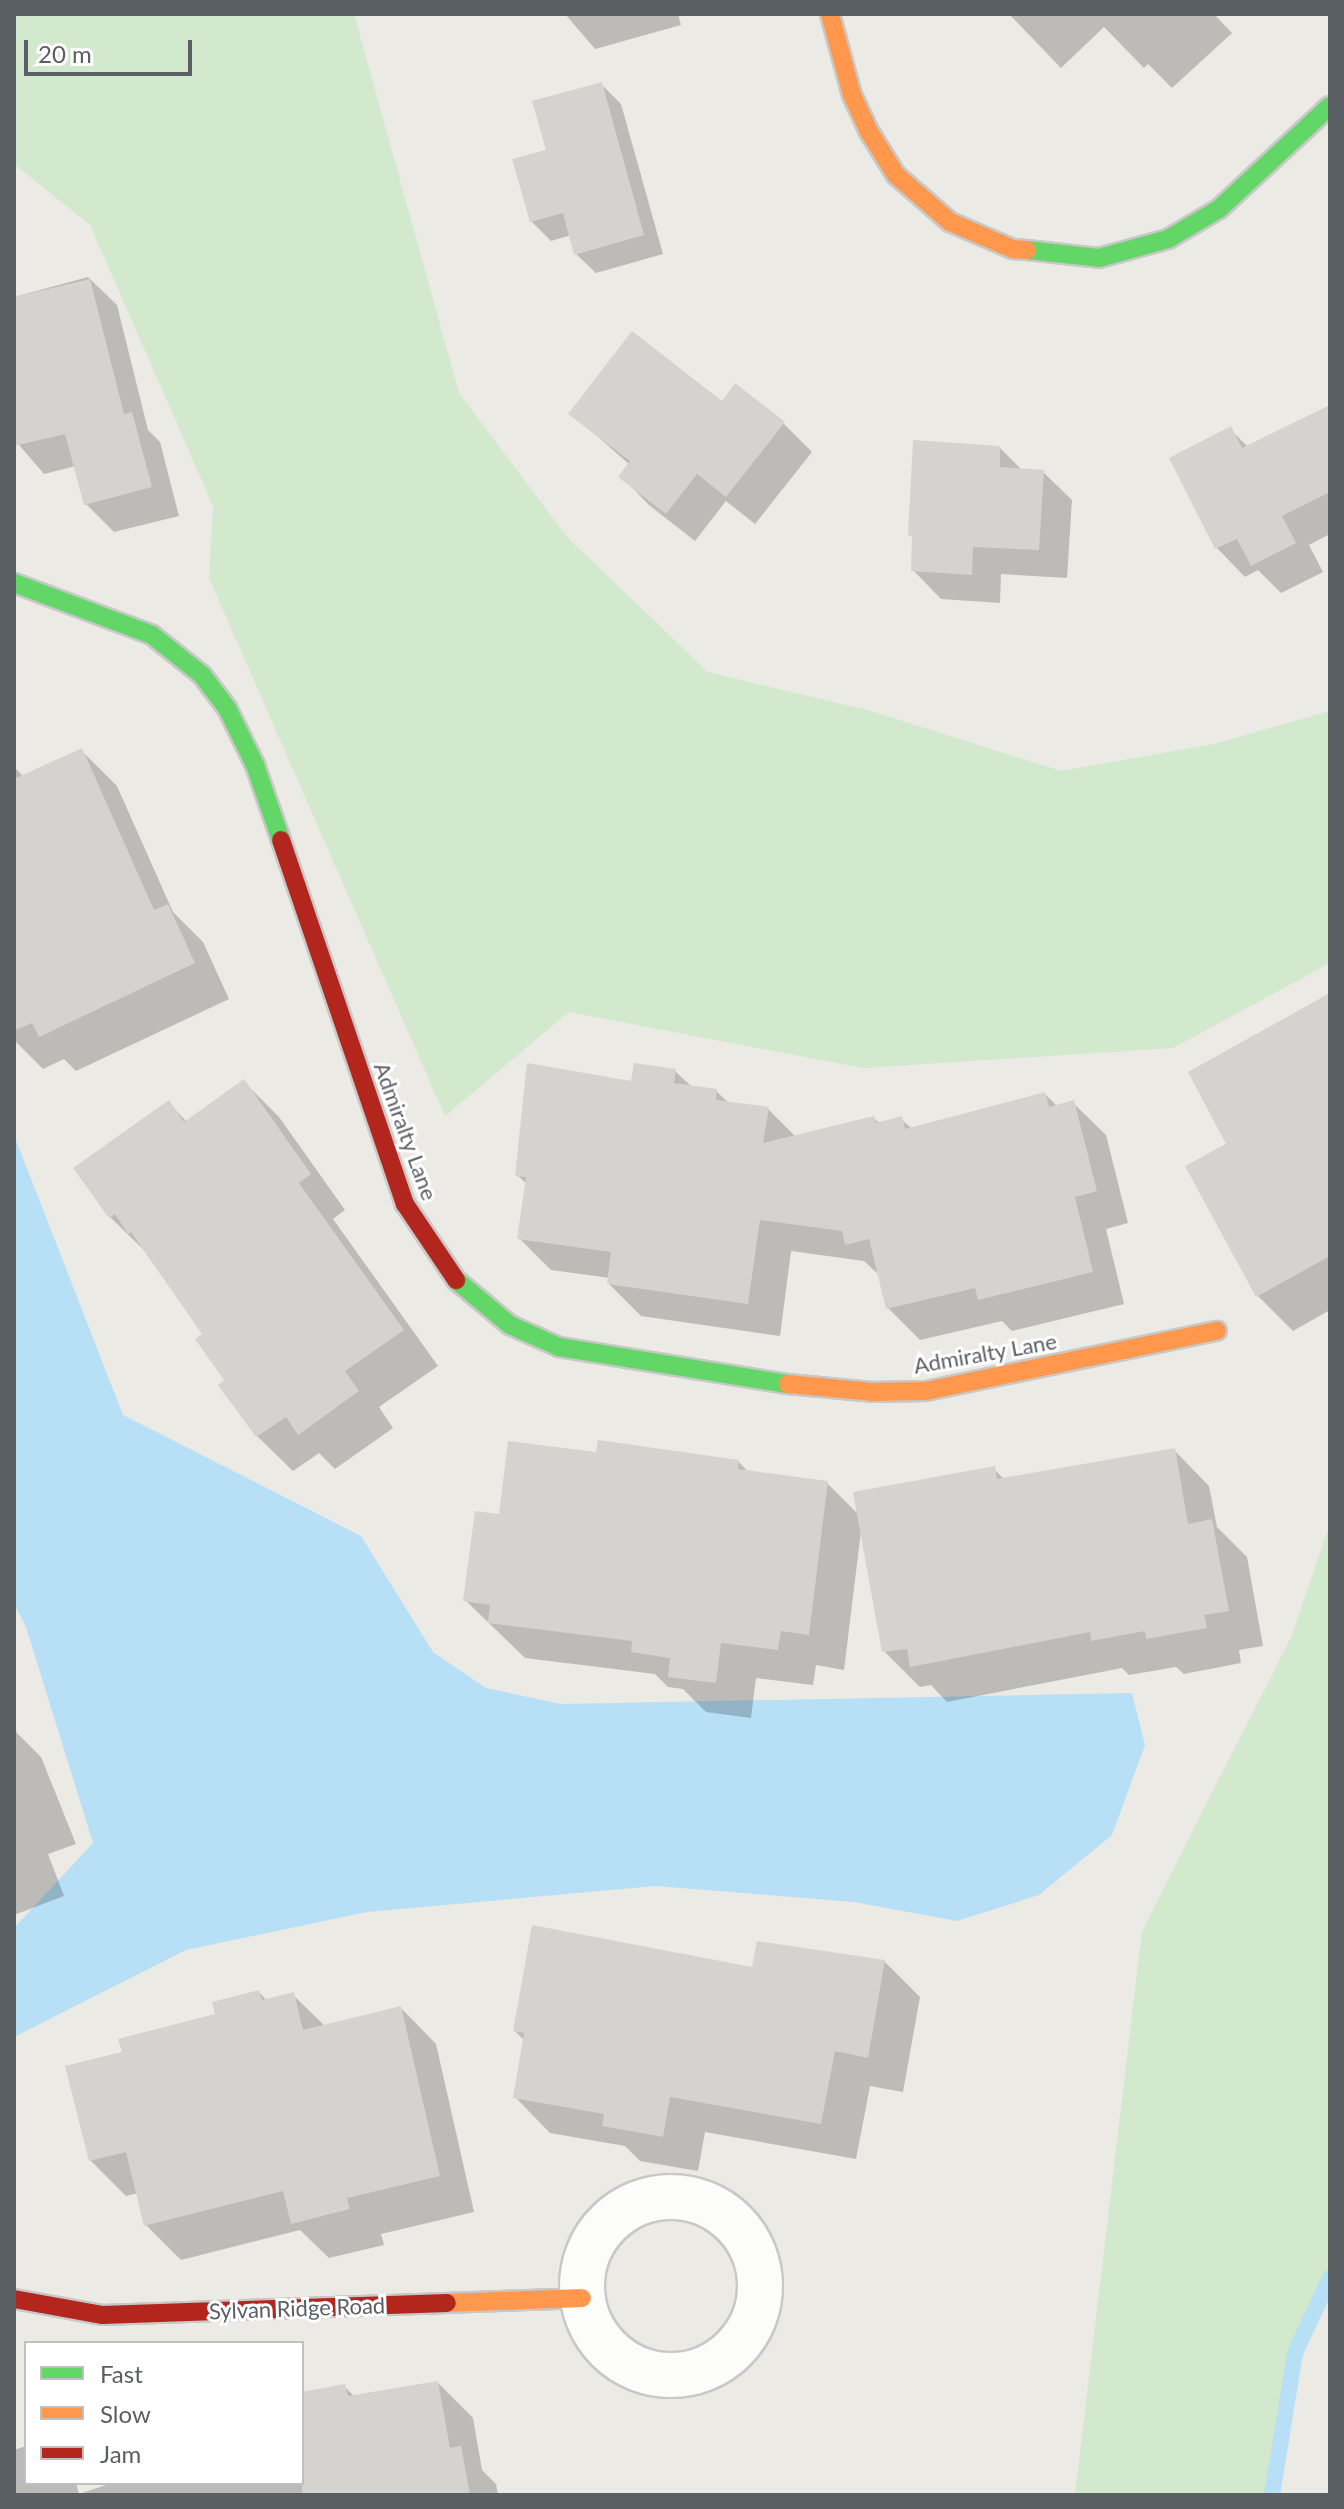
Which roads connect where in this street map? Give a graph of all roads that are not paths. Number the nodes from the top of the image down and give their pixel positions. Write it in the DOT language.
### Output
graph roads {
  1 [pos="830,14"];
  2 [pos="1330,106"];
  3 [pos="14,583"];
  4 [pos="1217,1331"];
  5 [pos="582,2298"];
  6 [pos="14,2299"];
  1 -- 2 [label="street"];
  3 -- 4 [label="street, Admiralty Lane"];
  5 -- 5 [label="street"];
  5 -- 6 [label="street, Sylvan Ridge Road"];
}
